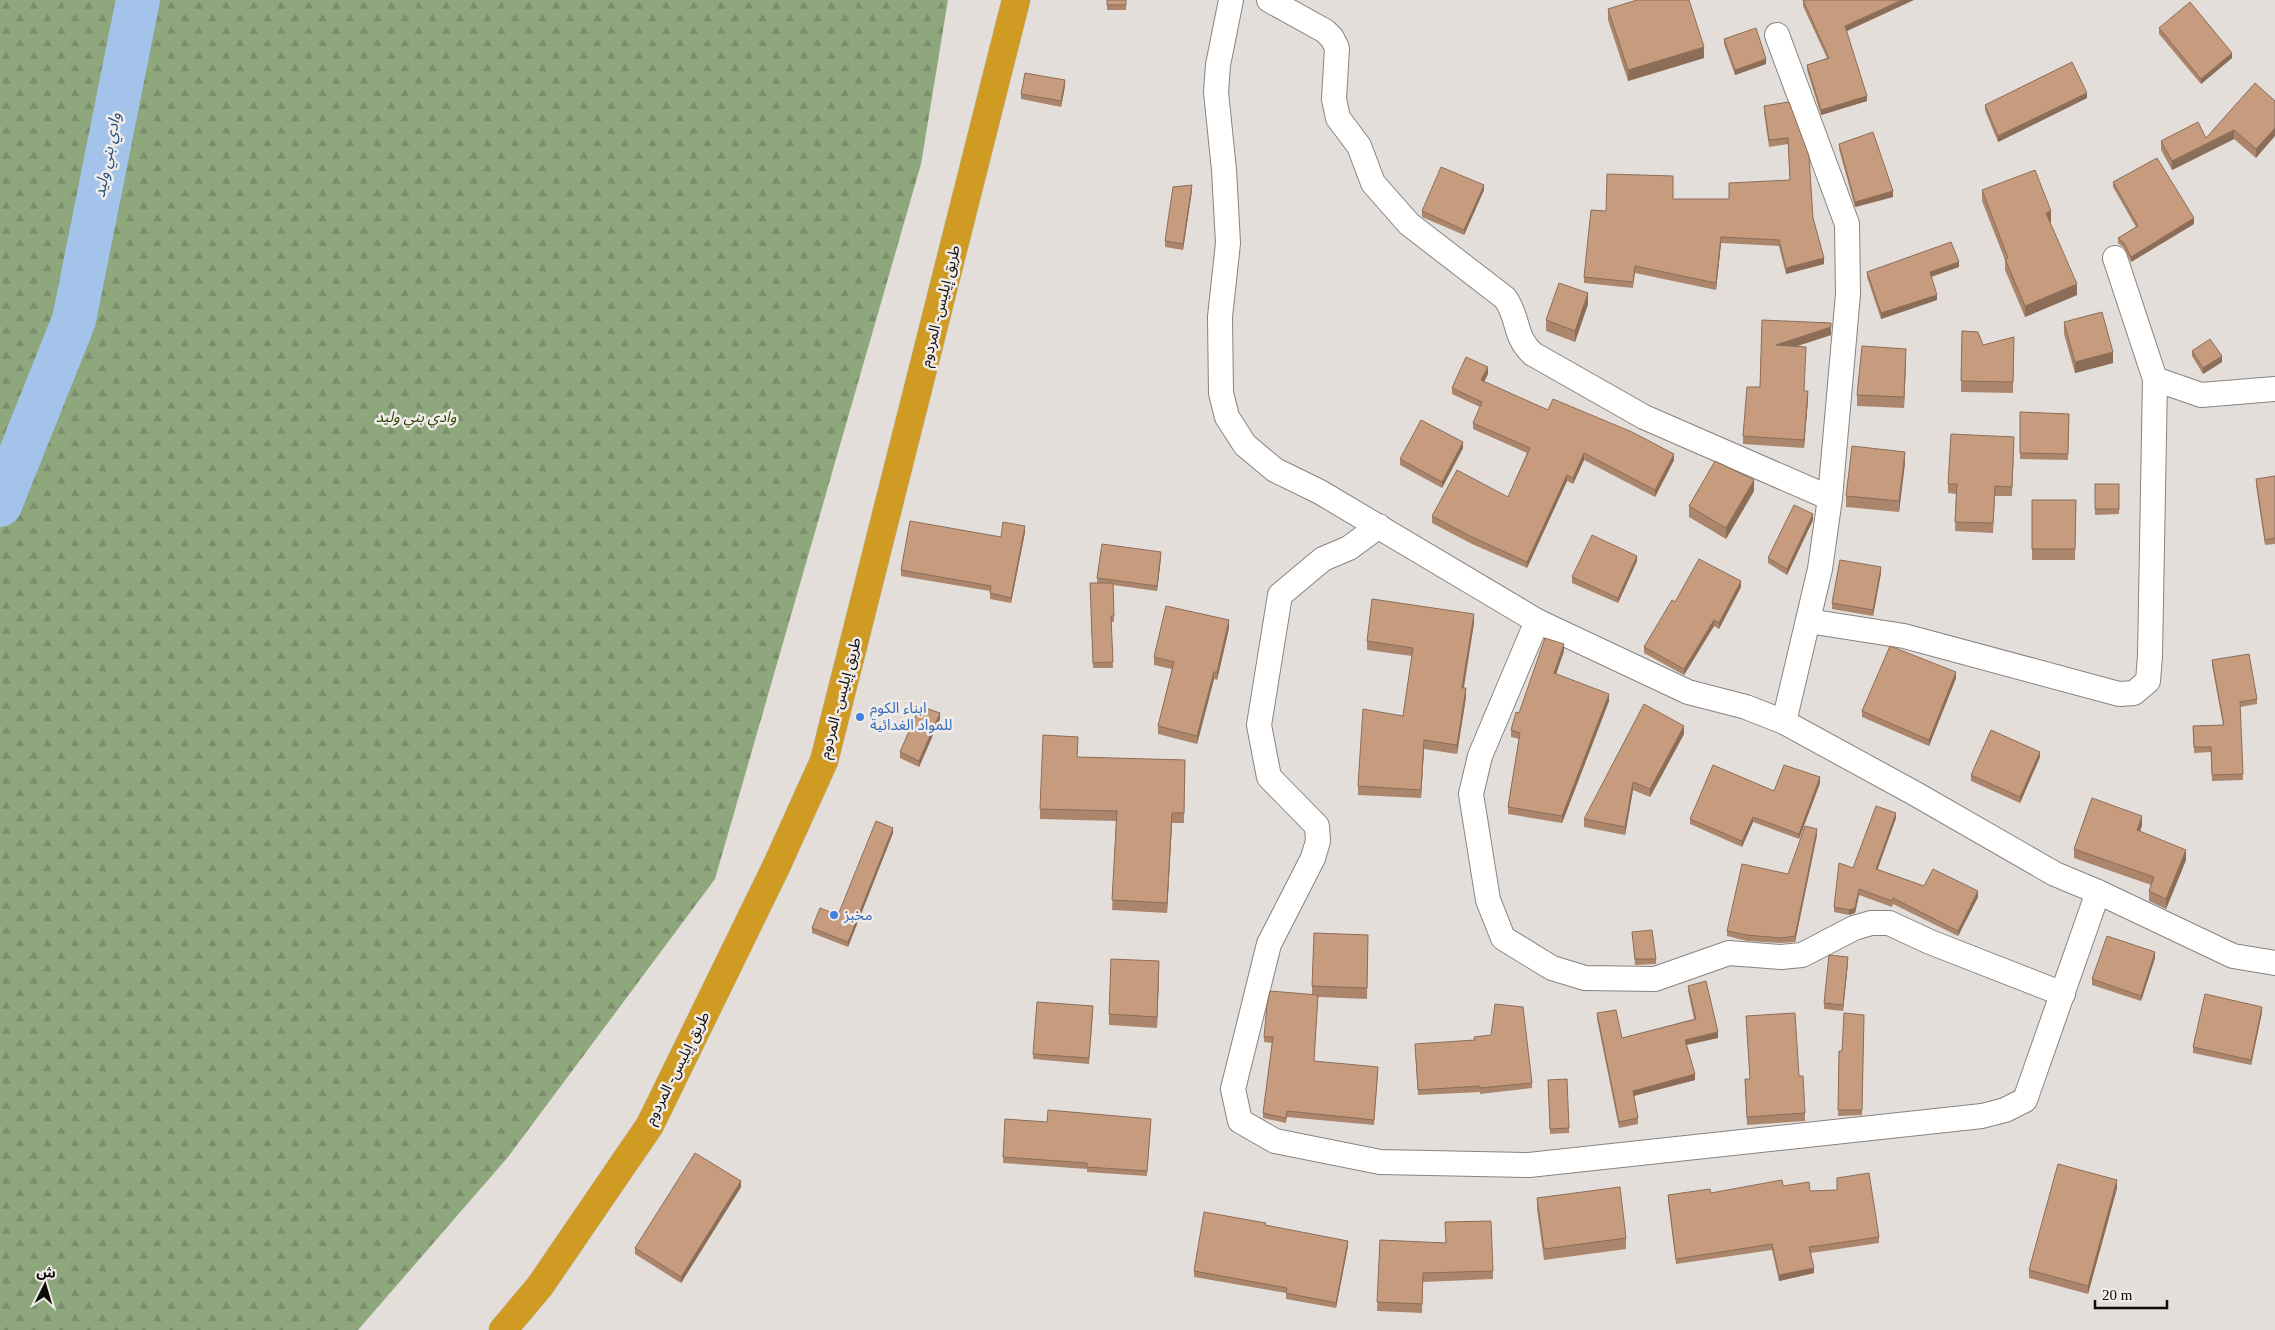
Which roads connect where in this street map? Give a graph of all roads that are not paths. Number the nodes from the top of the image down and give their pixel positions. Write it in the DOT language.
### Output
graph roads {
  1 [pos="1016,0"];
  2 [pos="1232,0"];
  3 [pos="1269,0"];
  4 [pos="1778,35"];
  5 [pos="2115,258"];
  6 [pos="2155,379"];
  7 [pos="2275,389"];
  8 [pos="1830,498"];
  9 [pos="1379,526"];
  10 [pos="1537,621"];
  11 [pos="1808,621"];
  12 [pos="1784,722"];
  13 [pos="2098,892"];
  14 [pos="2275,963"];
  15 [pos="2063,994"];
  16 [pos="503,1330"];
  1 -- 16 [label="highway, طريق إيليس- المردوم"];
  2 -- 9 [label="street"];
  3 -- 8 [label="street"];
  4 -- 8 [label="street"];
  5 -- 6 [label="street"];
  6 -- 7 [label="street"];
  6 -- 11 [label="street"];
  8 -- 11 [label="street"];
  9 -- 10 [label="street"];
  9 -- 15 [label="street"];
  10 -- 12 [label="street"];
  10 -- 15 [label="street"];
  11 -- 12 [label="street"];
  12 -- 13 [label="street"];
  13 -- 14 [label="street"];
  13 -- 15 [label="street"];
}
